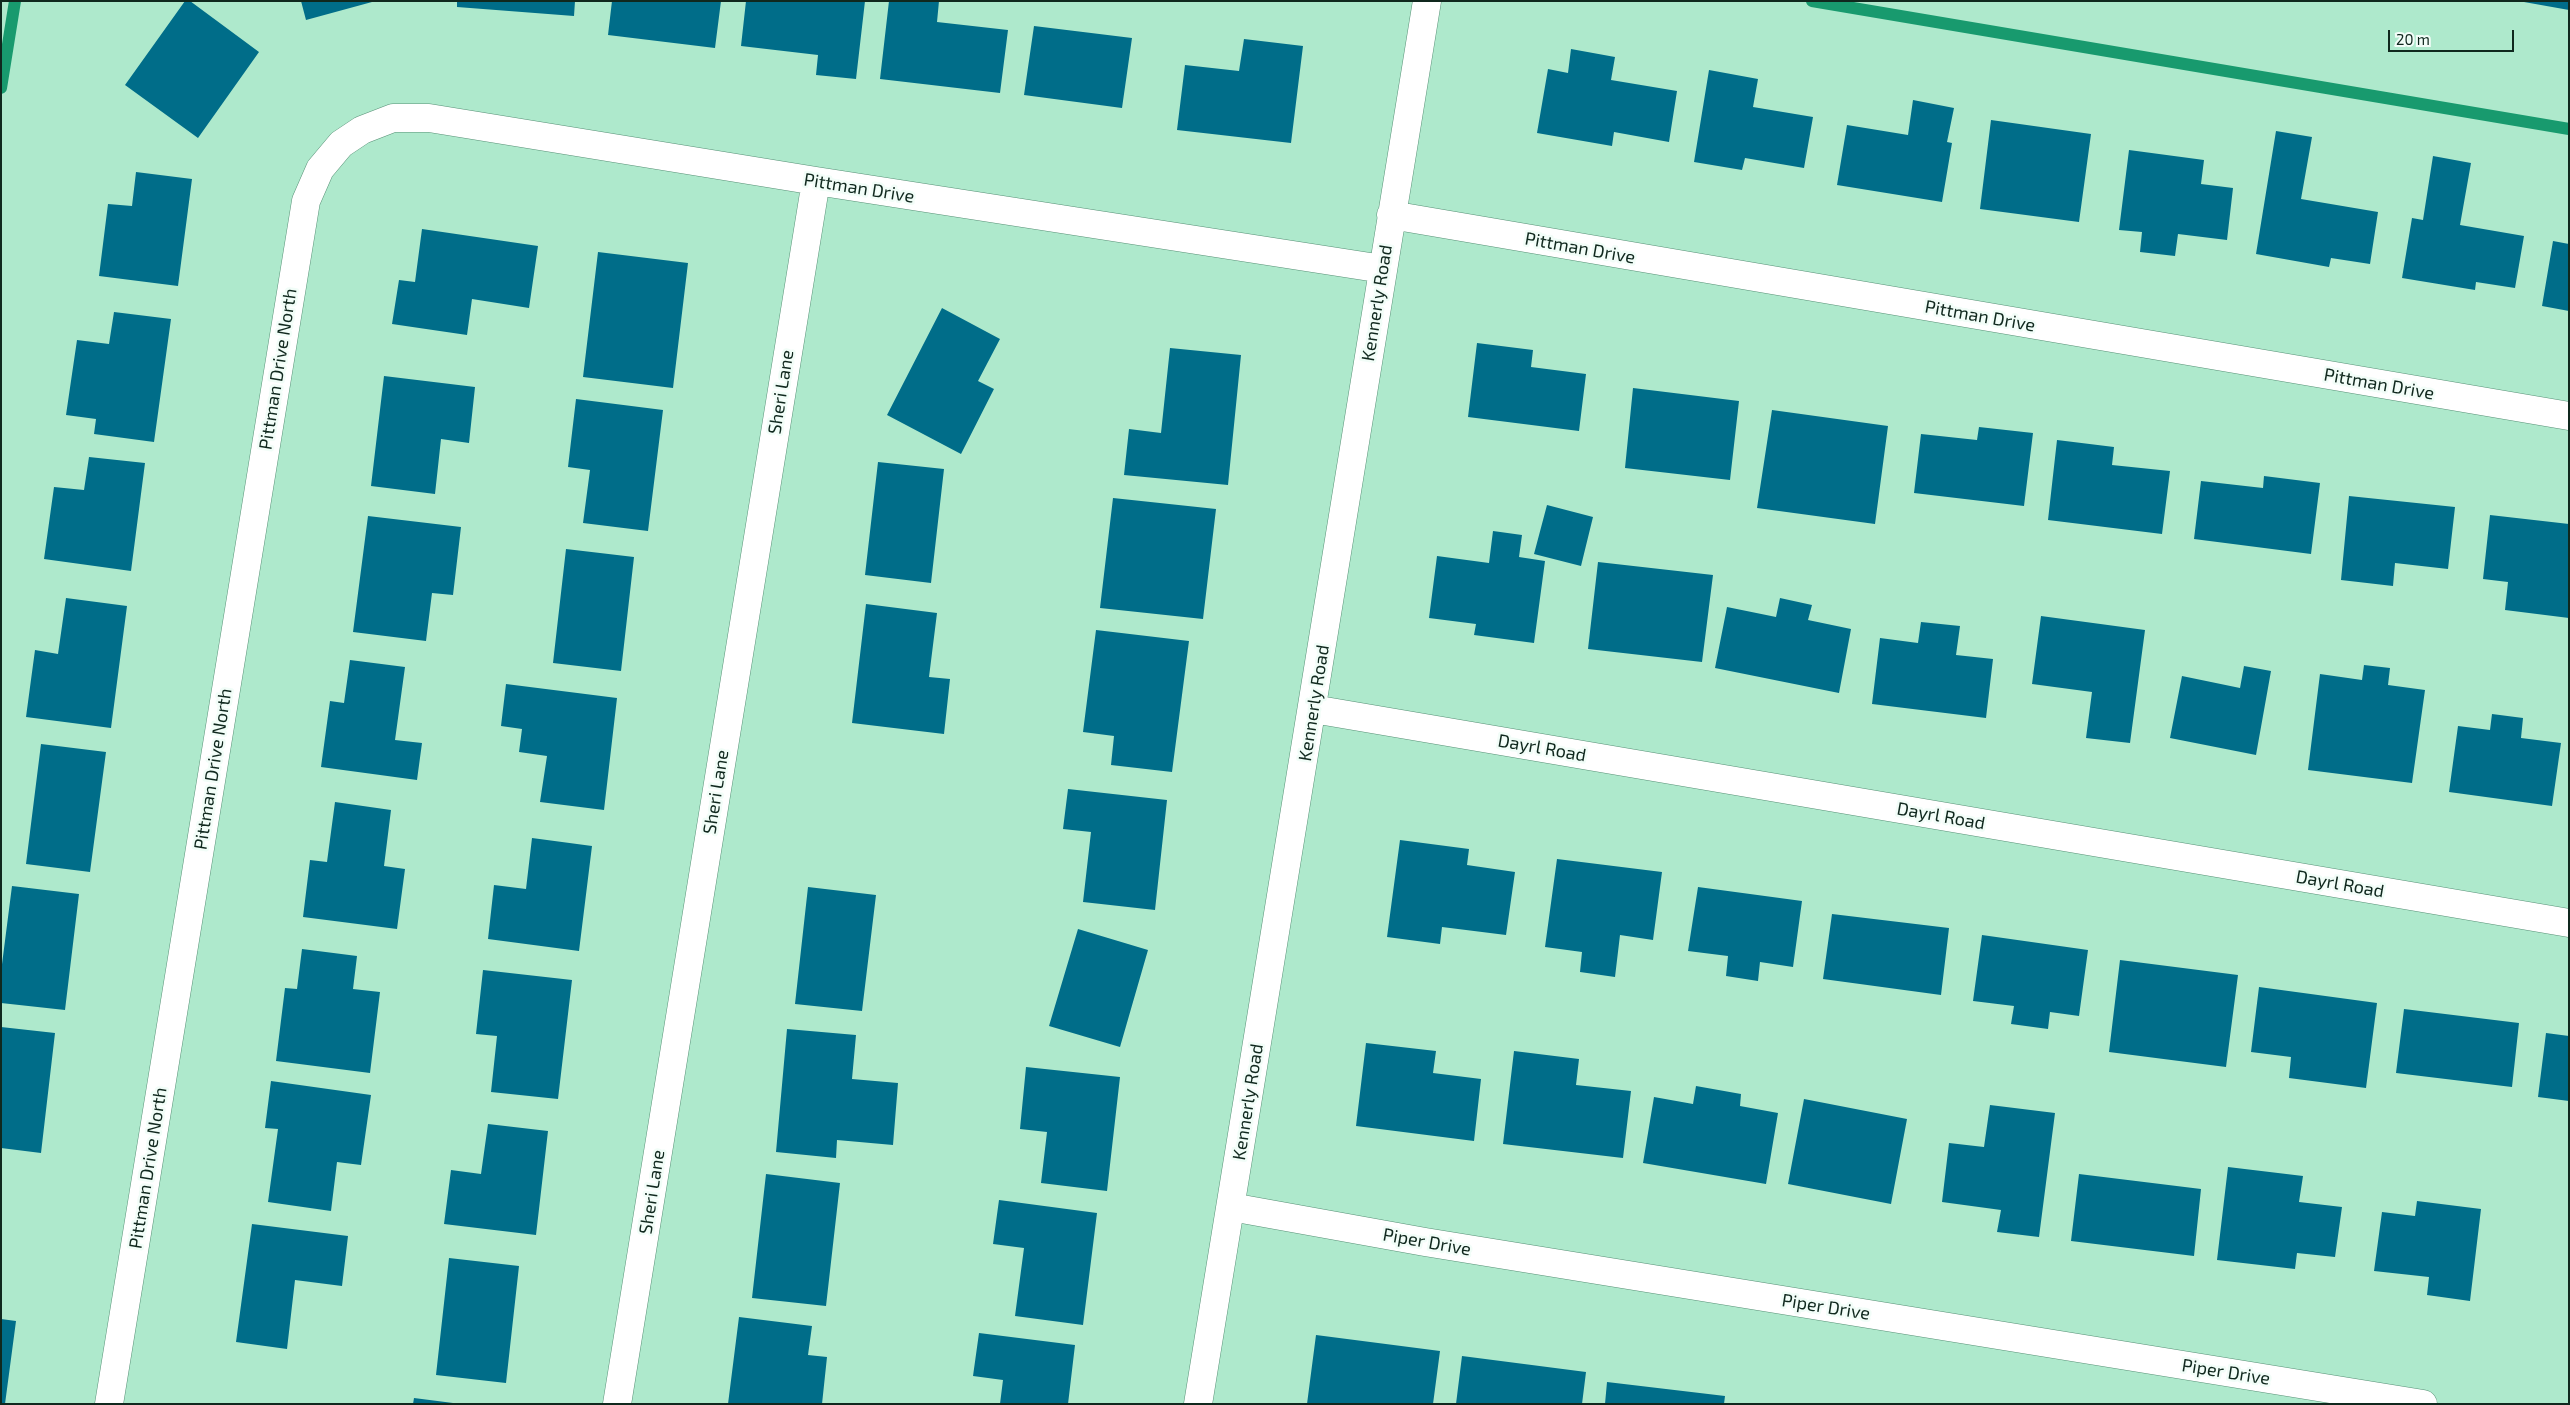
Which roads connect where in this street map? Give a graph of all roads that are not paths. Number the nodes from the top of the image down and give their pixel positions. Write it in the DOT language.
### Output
graph roads {
  1 [pos="1427,1"];
  2 [pos="341,144"];
  3 [pos="816,181"];
  4 [pos="1391,215"];
  5 [pos="1383,269"];
  6 [pos="2569,416"];
  7 [pos="1313,709"];
  8 [pos="2569,923"];
  9 [pos="1231,1206"];
  10 [pos="109,1404"];
  11 [pos="617,1404"];
  12 [pos="1198,1404"];
  13 [pos="2423,1404"];
  1 -- 4 [label="street, Kennerly Road"];
  2 -- 3 [label="street, Pittman Drive"];
  2 -- 10 [label="street, Pittman Drive North"];
  3 -- 5 [label="street, Pittman Drive"];
  3 -- 11 [label="street, Sheri Lane"];
  4 -- 5 [label="street, Kennerly Road"];
  4 -- 6 [label="street, Pittman Drive"];
  5 -- 7 [label="street, Kennerly Road"];
  7 -- 8 [label="street, Dayrl Road"];
  7 -- 9 [label="street, Kennerly Road"];
  9 -- 12 [label="street, Kennerly Road"];
  9 -- 13 [label="street, Piper Drive"];
}
